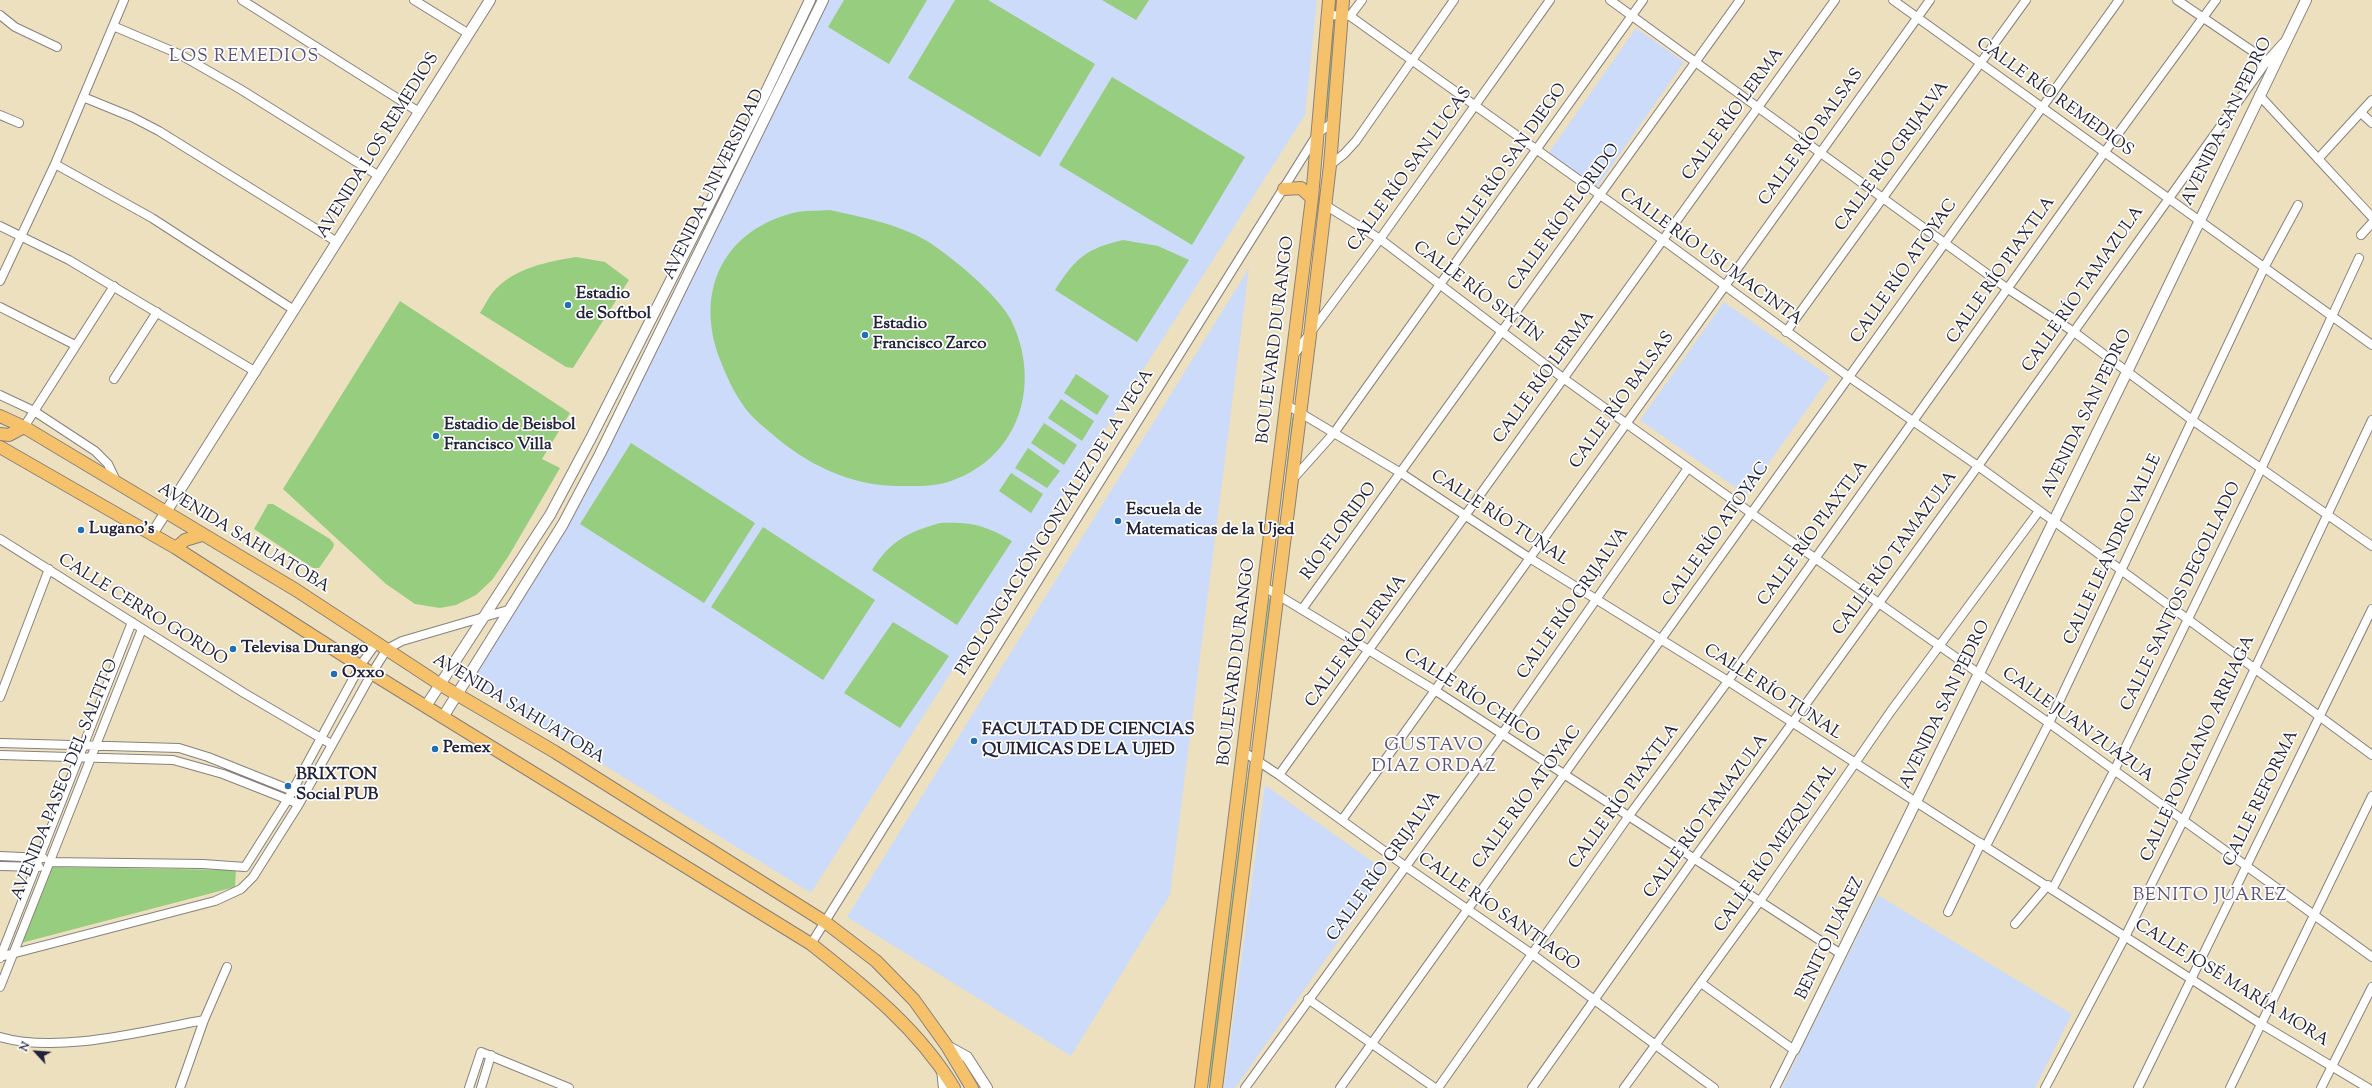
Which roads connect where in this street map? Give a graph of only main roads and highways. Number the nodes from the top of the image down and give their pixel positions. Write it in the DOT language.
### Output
graph roads {
  1 [pos="1329,0"];
  2 [pos="1343,0"];
  3 [pos="1284,189"];
  4 [pos="1312,198"];
  5 [pos="0,416"];
  6 [pos="24,428"];
  7 [pos="0,434"];
  8 [pos="0,447"];
  9 [pos="202,535"];
  10 [pos="176,548"];
  11 [pos="954,1088"];
  12 [pos="972,1088"];
  13 [pos="1201,1088"];
  14 [pos="1216,1088"];
  1 -- 4 [label="main road, BOULEVARD DURANGO"];
  2 -- 14 [label="main road, BOULEVARD DURANGO"];
  3 -- 4 [label="main road"];
  4 -- 13 [label="main road, BOULEVARD DURANGO"];
  5 -- 6 [label="main road, AVENIDA SAHUATOBA"];
  6 -- 7 [label="main road"];
  6 -- 9 [label="main road, AVENIDA SAHUATOBA"];
  8 -- 10 [label="main road"];
  9 -- 10 [label="main road"];
  9 -- 12 [label="main road, AVENIDA SAHUATOBA"];
  10 -- 11 [label="main road"];
}
